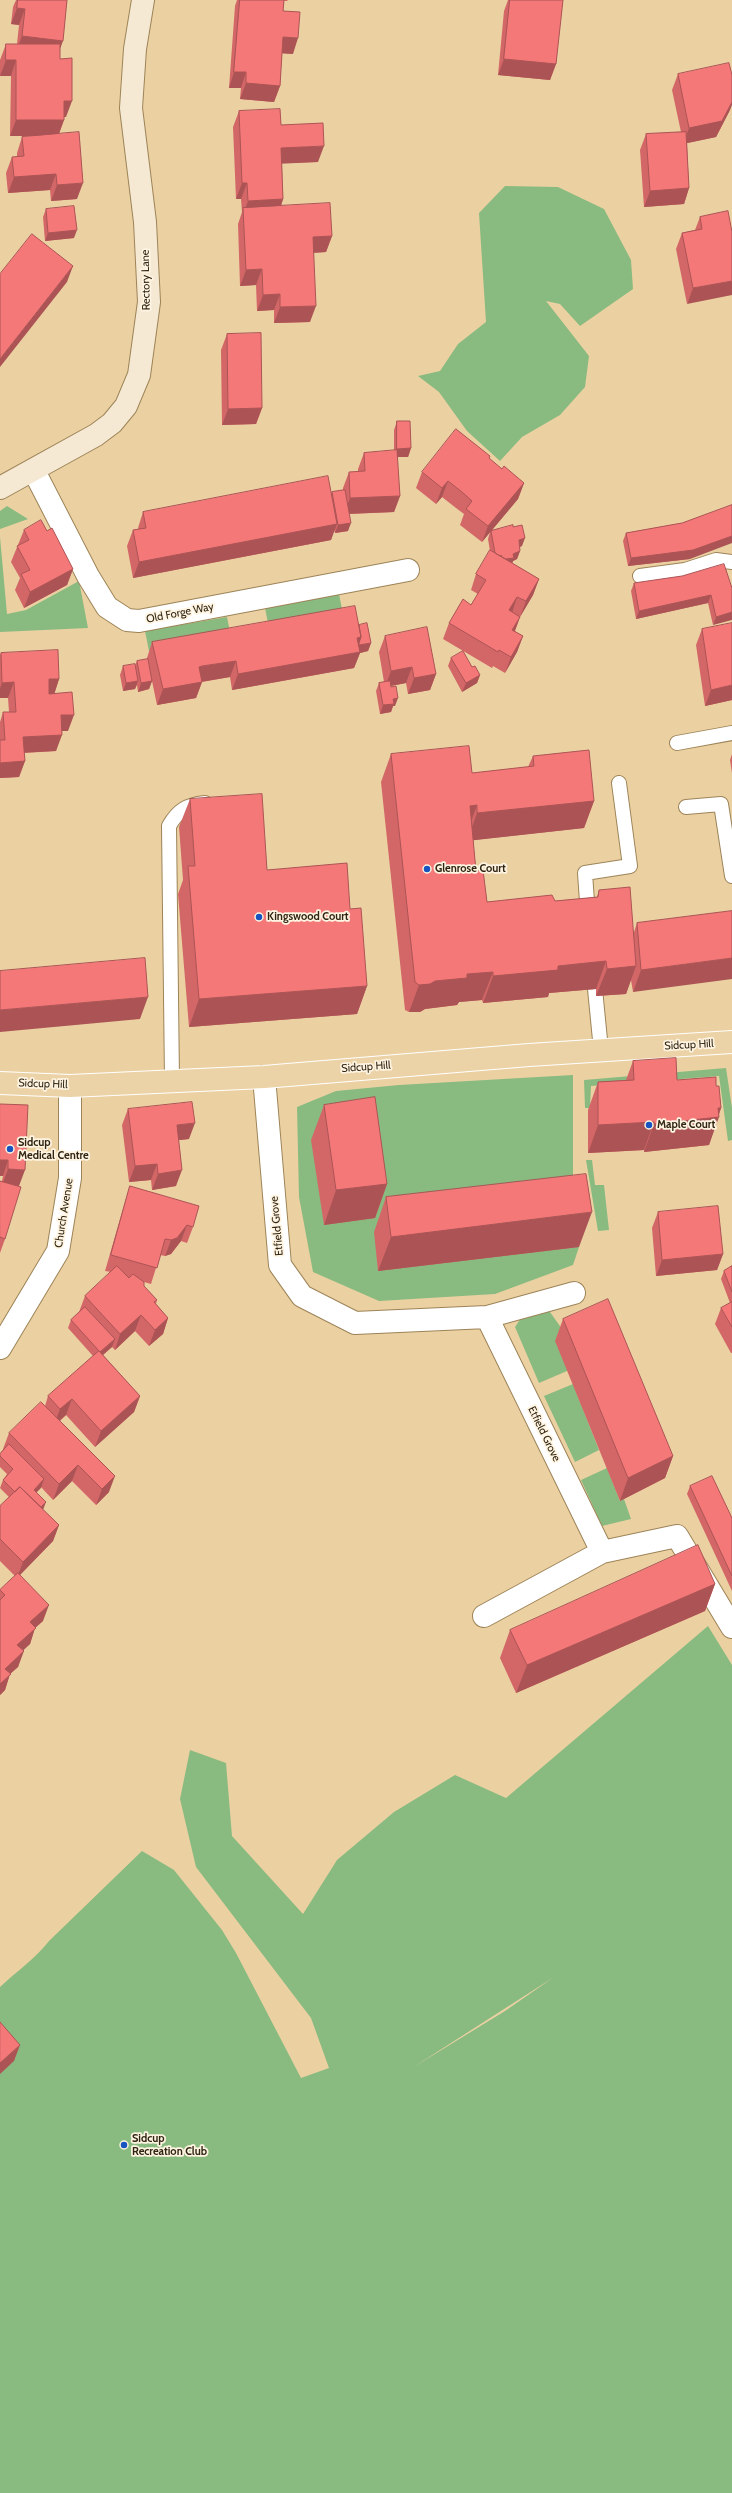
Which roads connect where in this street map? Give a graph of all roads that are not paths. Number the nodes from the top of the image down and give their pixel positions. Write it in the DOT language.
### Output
graph roads {
  1 [pos="143,0"];
  2 [pos="34,471"];
  3 [pos="0,488"];
  4 [pos="732,562"];
  5 [pos="408,570"];
  6 [pos="640,576"];
  7 [pos="732,733"];
  8 [pos="677,743"];
  9 [pos="619,783"];
  10 [pos="220,802"];
  11 [pos="686,807"];
  12 [pos="732,876"];
  13 [pos="588,924"];
  14 [pos="595,989"];
  15 [pos="732,1042"];
  16 [pos="601,1050"];
  17 [pos="264,1077"];
  18 [pos="172,1081"];
  19 [pos="0,1083"];
  20 [pos="70,1086"];
  21 [pos="574,1293"];
  22 [pos="487,1317"];
  23 [pos="0,1348"];
  24 [pos="602,1552"];
  25 [pos="484,1616"];
  26 [pos="732,1627"];
  1 -- 2 [label="street, Rectory Lane"];
  2 -- 3 [label="street, Rectory Lane"];
  2 -- 5 [label="street, Old Forge Way"];
  4 -- 6 [label="lane"];
  7 -- 8 [label="lane"];
  9 -- 13 [label="lane"];
  10 -- 18 [label="lane"];
  11 -- 12 [label="lane"];
  14 -- 16 [label="lane"];
  15 -- 16 [label="main road, Sidcup Hill"];
  16 -- 17 [label="main road, Sidcup Hill"];
  17 -- 18 [label="main road, Sidcup Hill"];
  17 -- 22 [label="street, Etfield Grove"];
  18 -- 20 [label="main road, Sidcup Hill"];
  19 -- 20 [label="main road, Sidcup Hill"];
  20 -- 23 [label="street, Church Avenue"];
  21 -- 22 [label="street, Etfield Grove"];
  22 -- 24 [label="street, Etfield Grove"];
  24 -- 25 [label="street"];
  24 -- 26 [label="street"];
}
